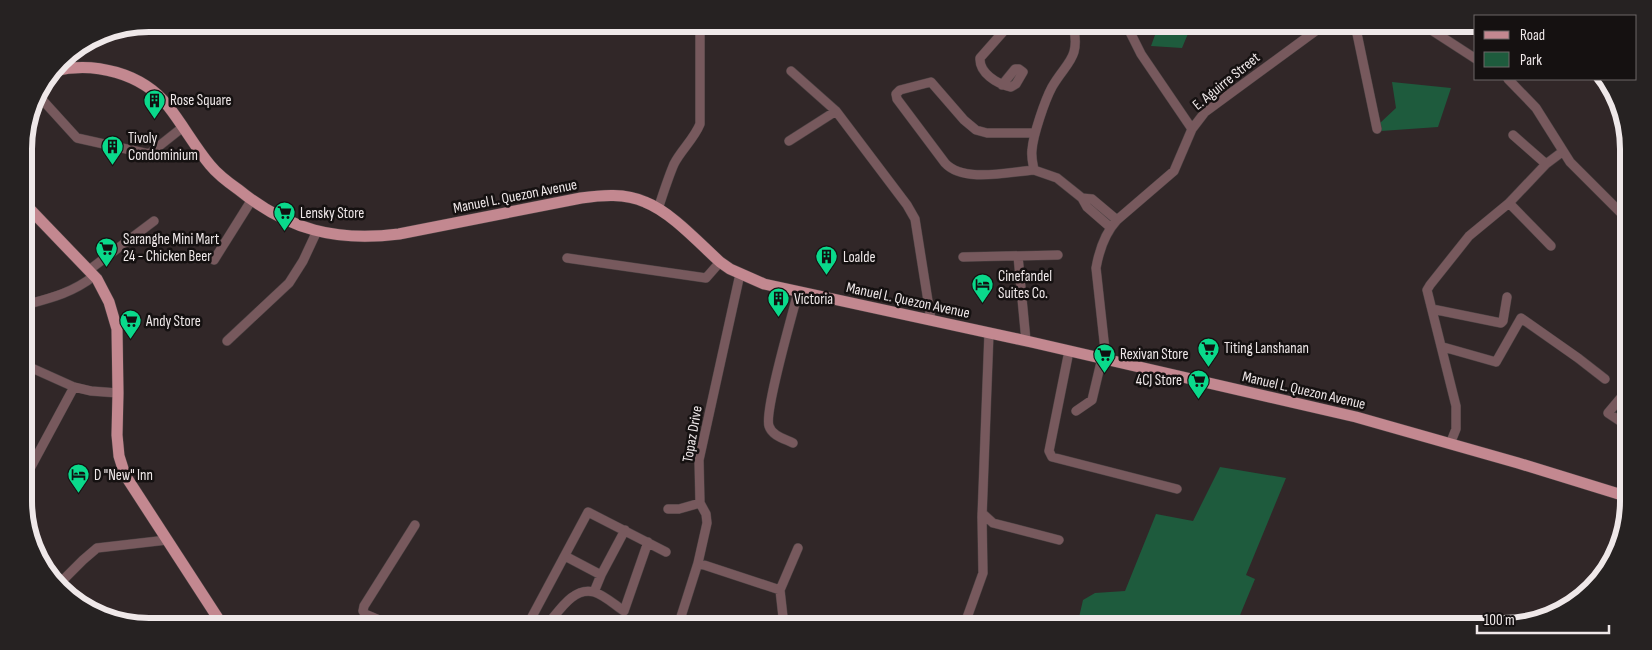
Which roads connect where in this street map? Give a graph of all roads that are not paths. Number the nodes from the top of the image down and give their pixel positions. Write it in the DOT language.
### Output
graph roads {
  1 [pos="700,32"];
  2 [pos="1003,32"];
  3 [pos="1074,32"];
  4 [pos="1129,32"];
  5 [pos="1314,32"];
  6 [pos="1357,32"];
  7 [pos="1433,32"];
  8 [pos="1474,58"];
  9 [pos="65,69"];
  10 [pos="791,71"];
  11 [pos="1509,80"];
  12 [pos="1002,85"];
  13 [pos="43,101"];
  14 [pos="836,111"];
  15 [pos="183,127"];
  16 [pos="1192,129"];
  17 [pos="1377,129"];
  18 [pos="1035,133"];
  19 [pos="1513,135"];
  20 [pos="789,140"];
  21 [pos="1562,152"];
  22 [pos="1546,164"];
  23 [pos="1034,170"];
  24 [pos="1082,198"];
  25 [pos="251,200"];
  26 [pos="1509,202"];
  27 [pos="658,208"];
  28 [pos="33,212"];
  29 [pos="1620,212"];
  30 [pos="1117,220"];
  31 [pos="154,222"];
  32 [pos="1110,227"];
  33 [pos="317,231"];
  34 [pos="1552,246"];
  35 [pos="1058,255"];
  36 [pos="1018,256"];
  37 [pos="963,257"];
  38 [pos="567,258"];
  39 [pos="214,260"];
  40 [pos="720,262"];
  41 [pos="91,273"];
  42 [pos="740,274"];
  43 [pos="798,292"];
  44 [pos="1507,297"];
  45 [pos="33,303"];
  46 [pos="1432,309"];
  47 [pos="931,320"];
  48 [pos="989,333"];
  49 [pos="227,341"];
  50 [pos="1026,341"];
  51 [pos="1443,348"];
  52 [pos="1069,351"];
  53 [pos="1104,359"];
  54 [pos="32,368"];
  55 [pos="1605,379"];
  56 [pos="74,387"];
  57 [pos="118,392"];
  58 [pos="1620,399"];
  59 [pos="1076,411"];
  60 [pos="1620,421"];
  61 [pos="793,443"];
  62 [pos="1450,444"];
  63 [pos="32,465"];
  64 [pos="1177,489"];
  65 [pos="1620,494"];
  66 [pos="700,503"];
  67 [pos="668,509"];
  68 [pos="982,513"];
  69 [pos="415,525"];
  70 [pos="625,530"];
  71 [pos="167,540"];
  72 [pos="1060,540"];
  73 [pos="648,542"];
  74 [pos="798,548"];
  75 [pos="666,552"];
  76 [pos="565,556"];
  77 [pos="698,563"];
  78 [pos="601,576"];
  79 [pos="64,580"];
  80 [pos="780,590"];
  81 [pos="594,592"];
  82 [pos="967,617"];
  83 [pos="219,618"];
  84 [pos="374,618"];
  85 [pos="531,618"];
  86 [pos="553,618"];
  87 [pos="681,618"];
  88 [pos="783,618"];
  1 -- 27 [label="street"];
  2 -- 12 [label="street"];
  3 -- 18 [label="street"];
  4 -- 16 [label="street"];
  5 -- 16 [label="street, E. Aguirre Street"];
  6 -- 17 [label="street"];
  7 -- 8 [label="street"];
  9 -- 15 [label="main road, Manuel L. Quezon Avenue"];
  10 -- 14 [label="street"];
  11 -- 21 [label="street"];
  13 -- 15 [label="street"];
  14 -- 20 [label="street"];
  14 -- 47 [label="street"];
  15 -- 25 [label="main road, Manuel L. Quezon Avenue"];
  16 -- 30 [label="street, E. Aguirre Street"];
  18 -- 23 [label="street"];
  18 -- 23 [label="street"];
  19 -- 22 [label="street"];
  21 -- 22 [label="street"];
  21 -- 29 [label="street"];
  22 -- 26 [label="street"];
  23 -- 24 [label="street"];
  24 -- 30 [label="street"];
  24 -- 32 [label="street"];
  25 -- 33 [label="main road, Manuel L. Quezon Avenue"];
  25 -- 39 [label="street"];
  26 -- 34 [label="street"];
  26 -- 46 [label="street"];
  27 -- 33 [label="main road, Manuel L. Quezon Avenue"];
  27 -- 40 [label="main road, Manuel L. Quezon Avenue"];
  28 -- 41 [label="main road"];
  30 -- 32 [label="street, E. Aguirre Street"];
  31 -- 41 [label="street"];
  32 -- 53 [label="street, E. Aguirre Street"];
  33 -- 49 [label="street"];
  35 -- 36 [label="street"];
  36 -- 37 [label="street"];
  36 -- 50 [label="street"];
  38 -- 40 [label="street"];
  40 -- 42 [label="main road, Manuel L. Quezon Avenue"];
  41 -- 45 [label="street"];
  41 -- 57 [label="main road"];
  42 -- 43 [label="main road, Manuel L. Quezon Avenue"];
  42 -- 66 [label="street, Topaz Drive"];
  43 -- 47 [label="main road, Manuel L. Quezon Avenue"];
  43 -- 61 [label="street"];
  44 -- 46 [label="street"];
  46 -- 51 [label="street"];
  47 -- 48 [label="main road, Manuel L. Quezon Avenue"];
  48 -- 50 [label="main road, Manuel L. Quezon Avenue"];
  48 -- 68 [label="street"];
  50 -- 52 [label="main road, Manuel L. Quezon Avenue"];
  51 -- 55 [label="street"];
  51 -- 62 [label="street"];
  52 -- 53 [label="main road, Manuel L. Quezon Avenue"];
  52 -- 64 [label="street"];
  53 -- 59 [label="street, E. Aguirre Street"];
  53 -- 62 [label="main road, Manuel L. Quezon Avenue"];
  54 -- 56 [label="street"];
  56 -- 57 [label="street"];
  56 -- 63 [label="street"];
  57 -- 71 [label="main road"];
  58 -- 60 [label="street"];
  62 -- 65 [label="main road, Manuel L. Quezon Avenue"];
  66 -- 67 [label="street"];
  66 -- 77 [label="street, Topaz Drive"];
  68 -- 72 [label="street"];
  68 -- 82 [label="street"];
  69 -- 84 [label="street"];
  70 -- 73 [label="street"];
  70 -- 76 [label="street"];
  70 -- 78 [label="street"];
  71 -- 79 [label="street"];
  71 -- 83 [label="main road"];
  73 -- 75 [label="street"];
  73 -- 81 [label="street"];
  74 -- 80 [label="street"];
  76 -- 78 [label="street"];
  76 -- 85 [label="street"];
  77 -- 80 [label="street"];
  77 -- 87 [label="street, Topaz Drive"];
  78 -- 81 [label="street"];
  80 -- 88 [label="street"];
  81 -- 86 [label="street"];
}
